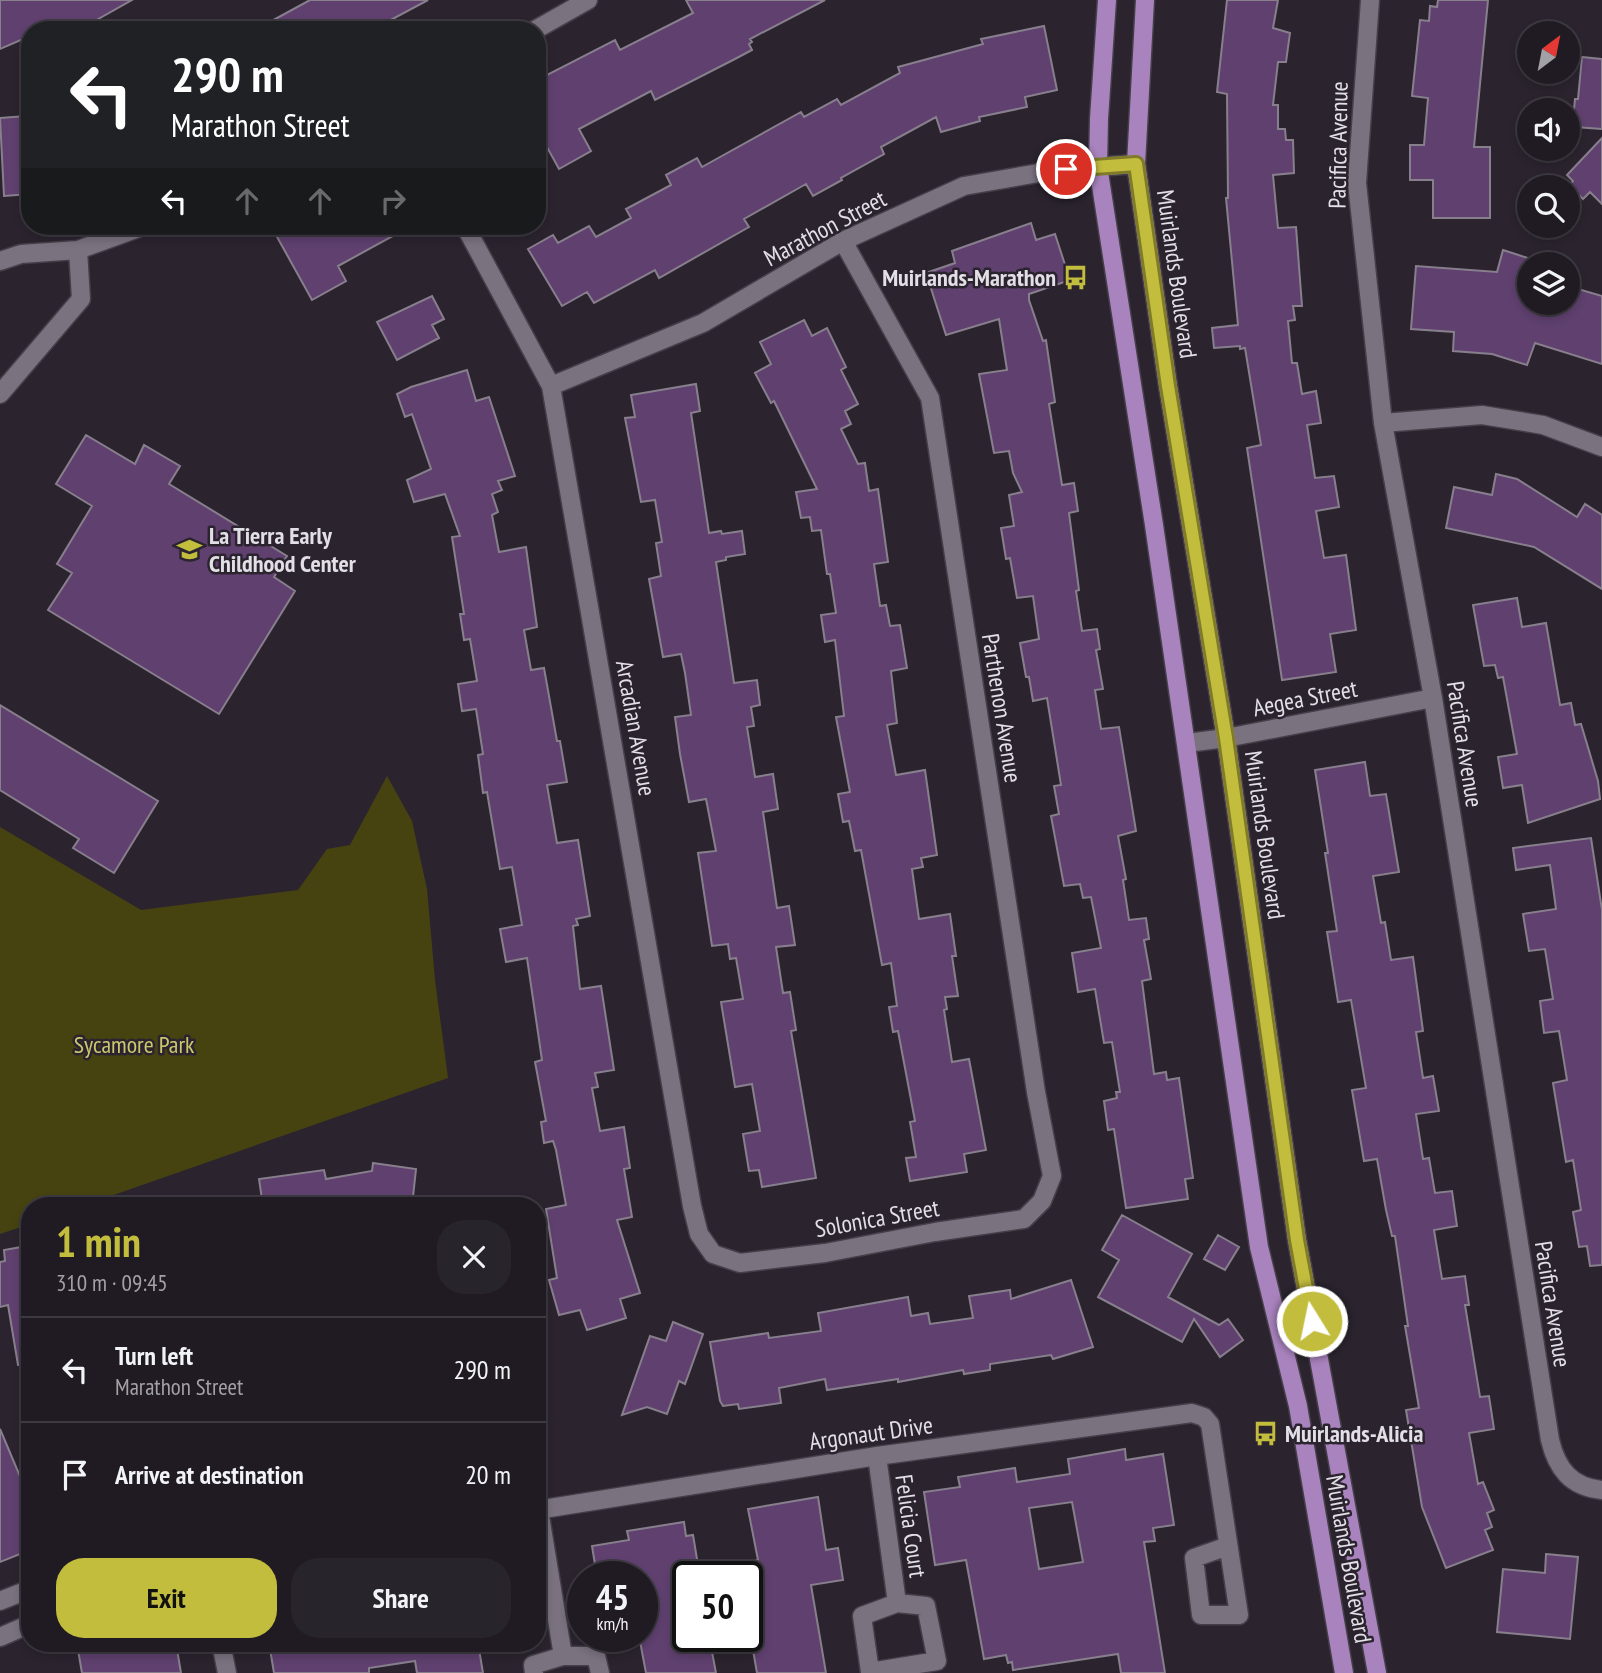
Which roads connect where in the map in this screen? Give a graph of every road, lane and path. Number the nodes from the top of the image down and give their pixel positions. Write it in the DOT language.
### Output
graph roads {
  1 [pos="588,0"];
  2 [pos="1107,0"];
  3 [pos="1144,0"];
  4 [pos="1370,0"];
  5 [pos="546,24"];
  6 [pos="1136,164"];
  7 [pos="1098,166"];
  8 [pos="119,235"];
  9 [pos="471,235"];
  10 [pos="843,241"];
  11 [pos="0,248"];
  12 [pos="78,250"];
  13 [pos="21,254"];
  14 [pos="0,261"];
  15 [pos="551,386"];
  16 [pos="0,394"];
  17 [pos="1383,423"];
  18 [pos="1602,447"];
  19 [pos="1433,698"];
  20 [pos="1226,738"];
  21 [pos="1186,743"];
  22 [pos="1042,1201"];
  23 [pos="713,1254"];
  24 [pos="877,1456"];
  25 [pos="1602,1489"];
  26 [pos="546,1509"];
  27 [pos="1228,1546"];
  28 [pos="546,1557"];
  29 [pos="21,1593"];
  30 [pos="0,1601"];
  31 [pos="897,1603"];
  32 [pos="21,1628"];
  33 [pos="0,1637"];
  34 [pos="223,1652"];
  35 [pos="563,1656"];
  36 [pos="227,1673"];
  37 [pos="534,1673"];
  38 [pos="600,1673"];
  39 [pos="1344,1673"];
  40 [pos="1377,1673"];
  1 -- 5 [label="street"];
  2 -- 7 [label="main road, Muirlands Boulevard"];
  3 -- 6 [label="main road, Muirlands Boulevard"];
  4 -- 17 [label="street, Pacifica Avenue"];
  6 -- 7 [label="street, Marathon Street"];
  6 -- 20 [label="main road, Muirlands Boulevard"];
  7 -- 10 [label="street, Marathon Street"];
  7 -- 21 [label="main road, Muirlands Boulevard"];
  8 -- 12 [label="street"];
  9 -- 15 [label="street, Arcadian Avenue"];
  10 -- 15 [label="street, Marathon Street"];
  10 -- 22 [label="street, Parthenon Avenue"];
  11 -- 13 [label="street"];
  12 -- 13 [label="street"];
  12 -- 16 [label="street"];
  13 -- 14 [label="street"];
  15 -- 23 [label="street, Arcadian Avenue"];
  17 -- 18 [label="street"];
  17 -- 19 [label="street, Pacifica Avenue"];
  19 -- 20 [label="street, Aegea Street"];
  19 -- 25 [label="street, Pacifica Avenue"];
  20 -- 21 [label="street, Aegea Street"];
  20 -- 40 [label="main road, Muirlands Boulevard"];
  21 -- 39 [label="main road, Muirlands Boulevard"];
  22 -- 23 [label="street, Solonica Street"];
  24 -- 26 [label="street, Argonaut Drive"];
  24 -- 27 [label="street, Argonaut Drive"];
  24 -- 31 [label="street, Felicia Court"];
  28 -- 35 [label="street"];
  29 -- 30 [label="street"];
  31 -- 31 [label="street, Felicia Court"];
  32 -- 33 [label="street"];
  34 -- 36 [label="street"];
  35 -- 37 [label="street"];
  35 -- 38 [label="street"];
}
